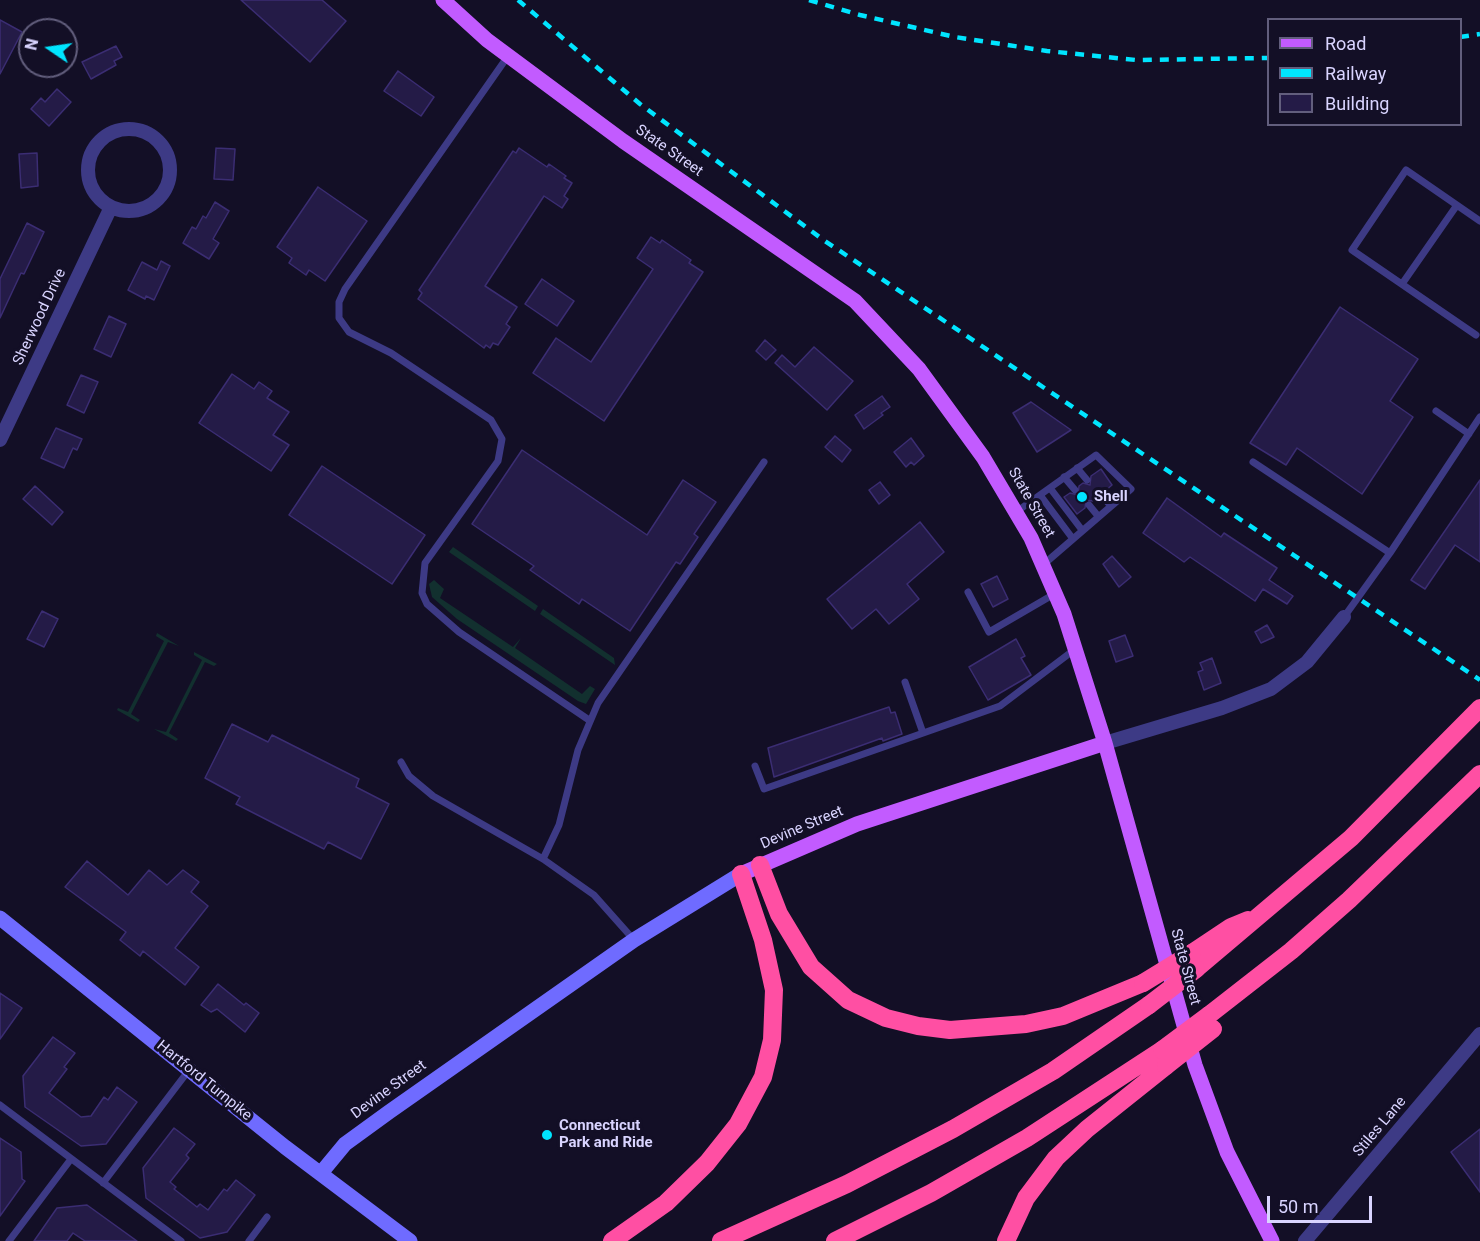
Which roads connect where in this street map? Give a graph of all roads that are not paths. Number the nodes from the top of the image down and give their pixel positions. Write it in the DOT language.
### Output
graph roads {
  1 [pos="443,0"];
  2 [pos="508,56"];
  3 [pos="1457,205"];
  4 [pos="111,207"];
  5 [pos="1480,220"];
  6 [pos="1402,284"];
  7 [pos="1479,334"];
  8 [pos="1436,411"];
  9 [pos="1480,417"];
  10 [pos="1469,434"];
  11 [pos="0,440"];
  12 [pos="764,462"];
  13 [pos="1253,462"];
  14 [pos="1077,468"];
  15 [pos="1064,477"];
  16 [pos="1087,480"];
  17 [pos="1050,488"];
  18 [pos="1075,490"];
  19 [pos="1040,495"];
  20 [pos="1101,495"];
  21 [pos="1089,505"];
  22 [pos="1110,505"];
  23 [pos="1016,512"];
  24 [pos="1098,516"];
  25 [pos="1082,530"];
  26 [pos="1072,539"];
  27 [pos="1390,553"];
  28 [pos="1044,564"];
  29 [pos="968,592"];
  30 [pos="1056,593"];
  31 [pos="1344,618"];
  32 [pos="1076,649"];
  33 [pos="904,682"];
  34 [pos="1474,714"];
  35 [pos="589,720"];
  36 [pos="923,733"];
  37 [pos="1105,743"];
  38 [pos="401,762"];
  39 [pos="755,765"];
  40 [pos="1480,774"];
  41 [pos="543,859"];
  42 [pos="760,865"];
  43 [pos="741,874"];
  44 [pos="0,918"];
  45 [pos="634,940"];
  46 [pos="1194,961"];
  47 [pos="1480,1034"];
  48 [pos="1164,1058"];
  49 [pos="190,1068"];
  50 [pos="0,1105"];
  51 [pos="71,1159"];
  52 [pos="321,1173"];
  53 [pos="104,1183"];
  54 [pos="267,1217"];
  55 [pos="9,1241"];
  56 [pos="181,1241"];
  57 [pos="249,1241"];
  58 [pos="410,1241"];
  59 [pos="612,1241"];
  60 [pos="721,1241"];
  61 [pos="835,1241"];
  62 [pos="1006,1241"];
  63 [pos="1272,1241"];
  64 [pos="1305,1241"];
  1 -- 2 [label="main road, State Street"];
  2 -- 23 [label="main road, State Street"];
  2 -- 35 [label="lane"];
  3 -- 5 [label="lane"];
  3 -- 6 [label="lane"];
  3 -- 6 [label="lane"];
  4 -- 4 [label="street"];
  4 -- 11 [label="street, Sherwood Drive"];
  6 -- 7 [label="lane"];
  8 -- 10 [label="lane"];
  9 -- 10 [label="lane"];
  10 -- 27 [label="lane"];
  12 -- 35 [label="lane"];
  13 -- 27 [label="lane"];
  14 -- 15 [label="lane"];
  14 -- 16 [label="lane"];
  14 -- 22 [label="lane"];
  15 -- 17 [label="lane"];
  15 -- 18 [label="lane"];
  17 -- 19 [label="lane"];
  17 -- 25 [label="lane"];
  19 -- 23 [label="lane"];
  19 -- 26 [label="lane"];
  20 -- 22 [label="lane"];
  21 -- 24 [label="lane"];
  22 -- 24 [label="lane"];
  23 -- 28 [label="main road, State Street"];
  24 -- 25 [label="lane"];
  25 -- 26 [label="lane"];
  26 -- 28 [label="lane"];
  27 -- 31 [label="lane"];
  28 -- 30 [label="main road, State Street"];
  29 -- 30 [label="lane"];
  30 -- 32 [label="main road, State Street"];
  31 -- 37 [label="street, Devine Street"];
  32 -- 36 [label="lane"];
  32 -- 37 [label="main road, State Street"];
  33 -- 36 [label="lane"];
  34 -- 46 [label="highway"];
  35 -- 41 [label="lane"];
  36 -- 39 [label="lane"];
  37 -- 42 [label="main road, Devine Street"];
  37 -- 63 [label="main road, State Street"];
  38 -- 41 [label="lane"];
  40 -- 48 [label="highway, bridge"];
  41 -- 45 [label="lane"];
  42 -- 43 [label="main road, Devine Street"];
  42 -- 46 [label="highway, bridge"];
  43 -- 45 [label="main road, Devine Street"];
  43 -- 59 [label="highway"];
  44 -- 49 [label="main road, Hartford Turnpike"];
  45 -- 52 [label="main road, Devine Street"];
  46 -- 60 [label="highway, bridge"];
  47 -- 64 [label="street, Stiles Lane"];
  48 -- 61 [label="highway"];
  48 -- 62 [label="highway"];
  49 -- 52 [label="main road, Hartford Turnpike"];
  49 -- 53 [label="lane"];
  50 -- 51 [label="lane"];
  51 -- 53 [label="lane"];
  51 -- 55 [label="lane"];
  52 -- 58 [label="main road, Hartford Turnpike"];
  53 -- 56 [label="lane"];
  54 -- 57 [label="lane"];
}
